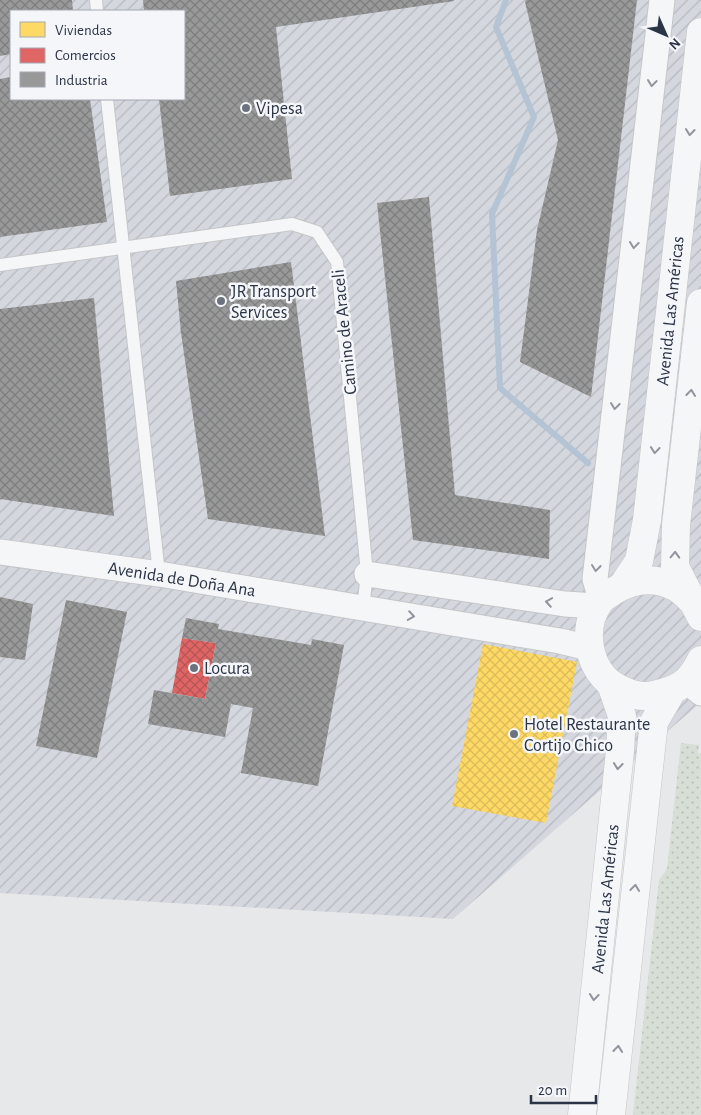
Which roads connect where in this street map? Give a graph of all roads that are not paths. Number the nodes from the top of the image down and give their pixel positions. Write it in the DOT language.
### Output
graph roads {
  1 [pos="662,0"];
  2 [pos="701,32"];
  3 [pos="106,100"];
  4 [pos="123,248"];
  5 [pos="0,266"];
  6 [pos="701,303"];
  7 [pos="0,552"];
  8 [pos="159,574"];
  9 [pos="367,574"];
  10 [pos="607,596"];
  11 [pos="363,608"];
  12 [pos="696,608"];
  13 [pos="589,648"];
  14 [pos="690,681"];
  15 [pos="611,684"];
  16 [pos="582,1115"];
  17 [pos="610,1115"];
  1 -- 10 [label="street, one-way"];
  2 -- 10 [label="street, Avenida Las Américas, one-way"];
  3 -- 4 [label="lane"];
  4 -- 5 [label="lane, Camino de Araceli"];
  4 -- 8 [label="lane"];
  4 -- 9 [label="lane, Camino de Araceli"];
  12 -- 6 [label="street, Avenida Las Américas, one-way"];
  7 -- 8 [label="street, Avenida de Doña Ana"];
  8 -- 11 [label="street, Avenida de Doña Ana"];
  10 -- 9 [label="street, one-way"];
  9 -- 11 [label="lane, Camino de Araceli"];
  10 -- 12 [label="street"];
  10 -- 13 [label="street, Avenida Las Américas"];
  11 -- 13 [label="street, Avenida de Doña Ana, one-way"];
  13 -- 15 [label="street"];
  14 -- 15 [label="street"];
  17 -- 14 [label="street, Avenida Las Américas, one-way"];
  15 -- 16 [label="street, Avenida Las Américas, one-way"];
}
